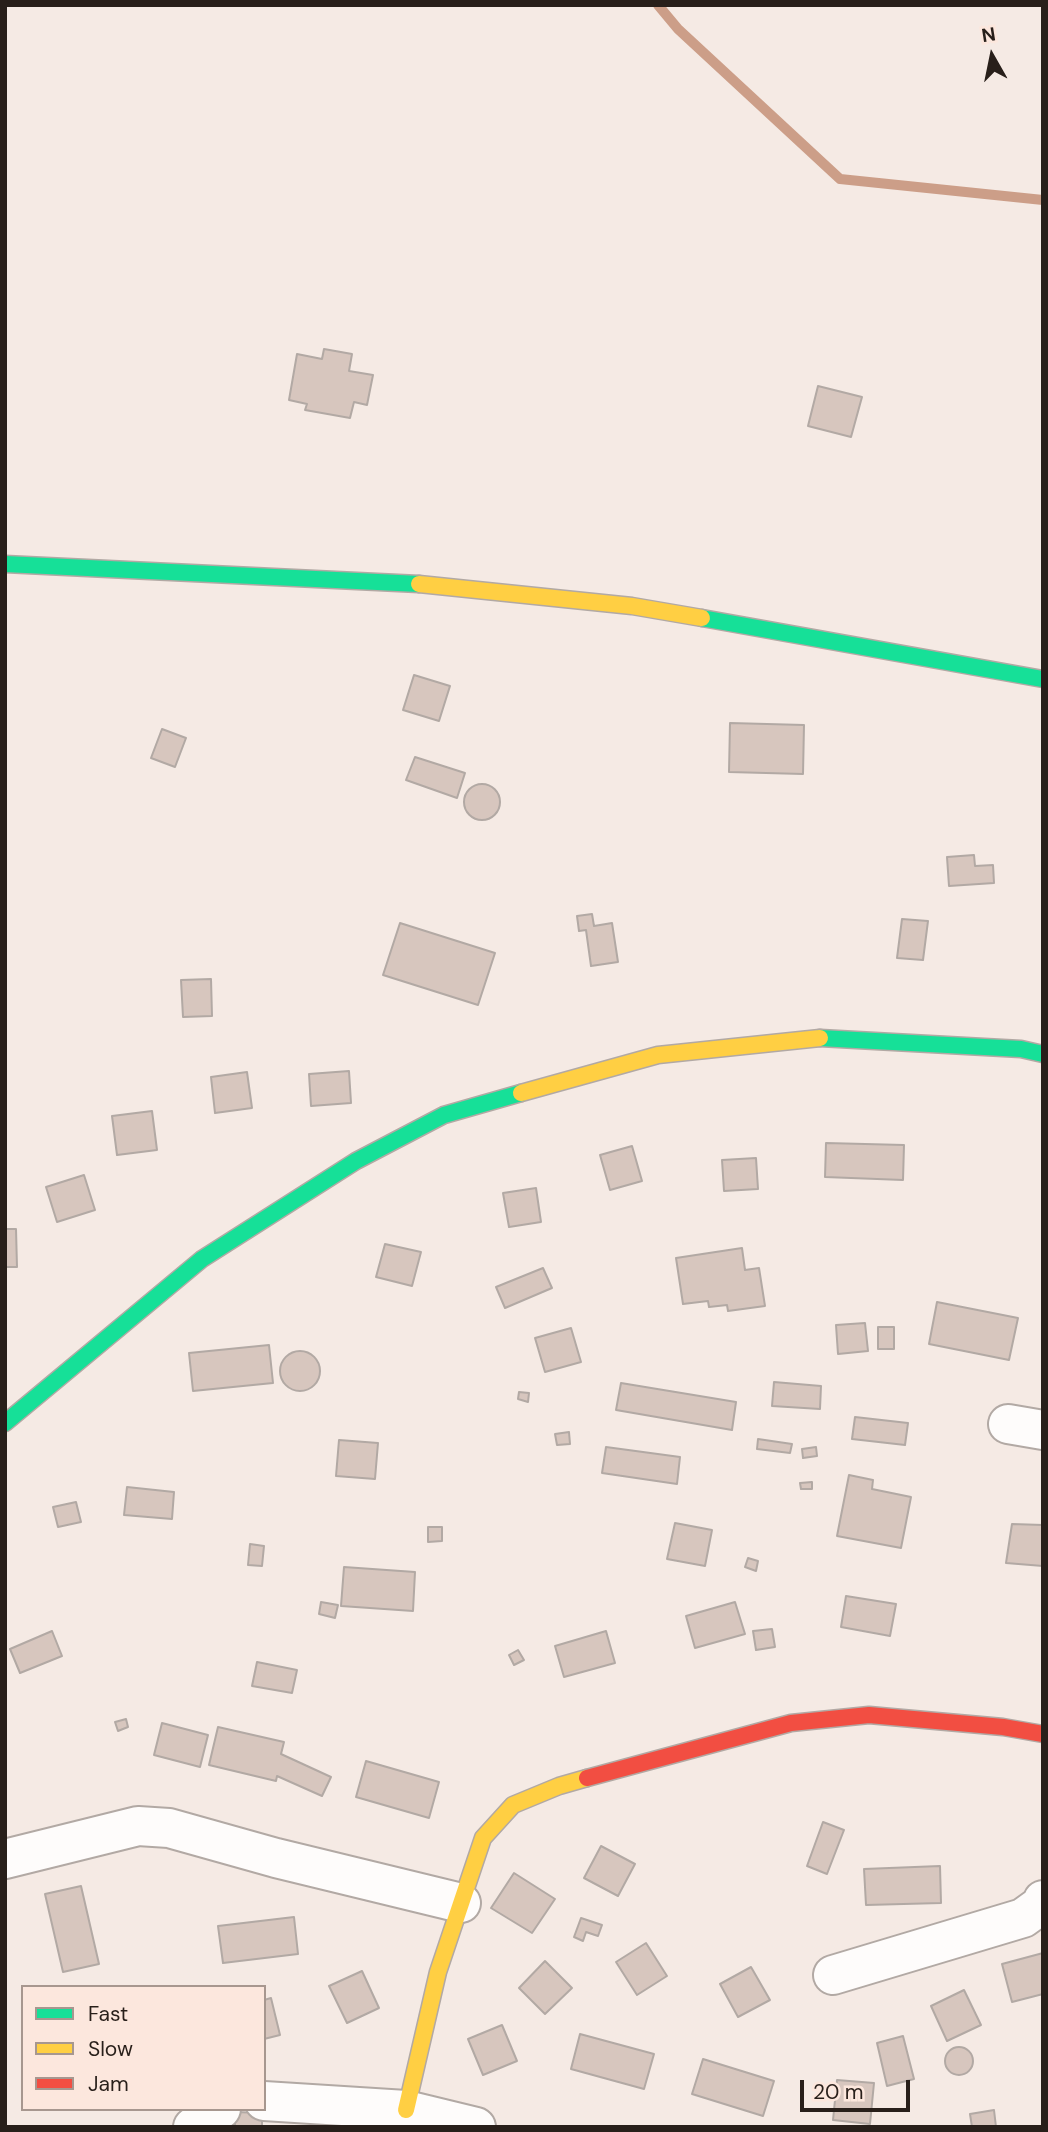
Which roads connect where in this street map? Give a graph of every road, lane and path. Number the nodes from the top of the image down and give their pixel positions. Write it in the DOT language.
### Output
graph roads {
  1 [pos="5,564"];
  2 [pos="1043,679"];
  3 [pos="1043,1054"];
  4 [pos="5,1423"];
  5 [pos="1043,1734"];
  6 [pos="5,1859"];
  7 [pos="1043,1900"];
  8 [pos="461,1903"];
  9 [pos="832,1975"];
  10 [pos="266,2101"];
  11 [pos="406,2110"];
  12 [pos="216,2111"];
  13 [pos="194,2127"];
  14 [pos="476,2127"];
  1 -- 2 [label="street"];
  3 -- 4 [label="street"];
  5 -- 8 [label="street"];
  6 -- 8 [label="street"];
  7 -- 9 [label="street"];
  8 -- 11 [label="street"];
  10 -- 11 [label="street"];
  11 -- 14 [label="street"];
  12 -- 13 [label="street"];
}
